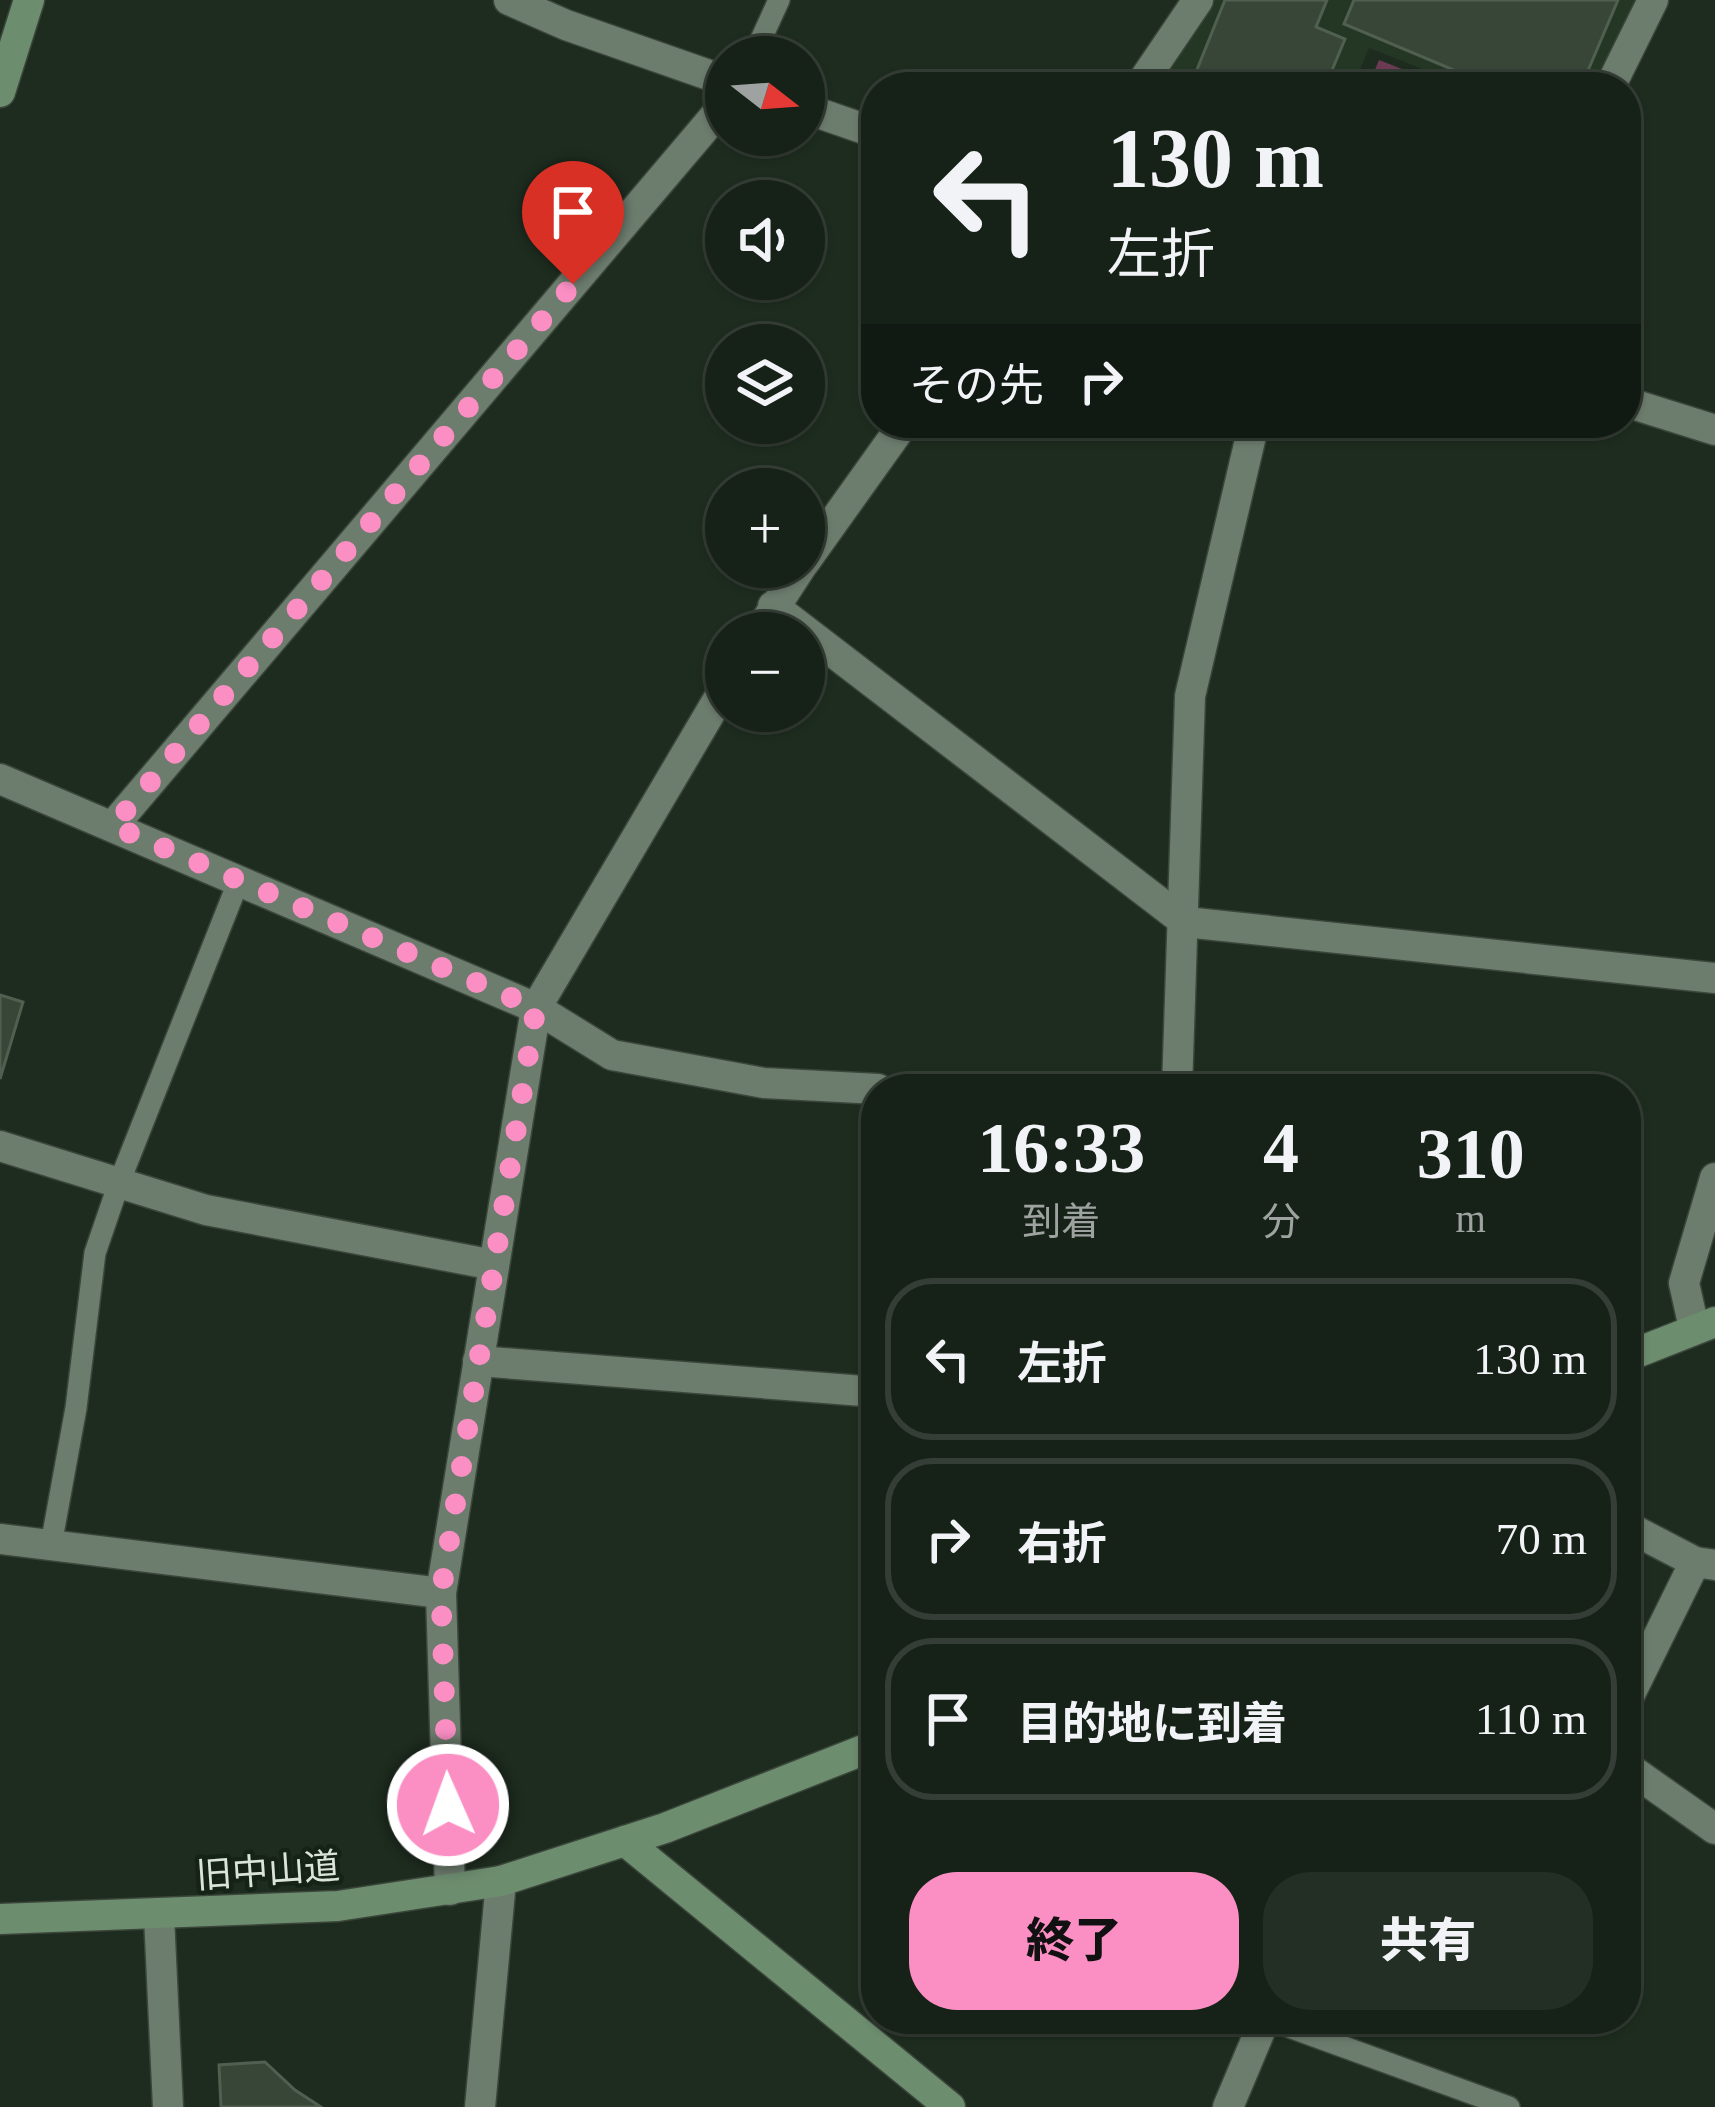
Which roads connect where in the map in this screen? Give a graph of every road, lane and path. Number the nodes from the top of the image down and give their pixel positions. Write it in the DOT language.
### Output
graph roads {
  1 [pos="29,0"];
  2 [pos="509,0"];
  3 [pos="778,0"];
  4 [pos="1198,0"];
  5 [pos="1653,0"];
  6 [pos="762,36"];
  7 [pos="1149,72"];
  8 [pos="1617,72"];
  9 [pos="705,74"];
  10 [pos="0,92"];
  11 [pos="825,115"];
  12 [pos="705,128"];
  13 [pos="861,128"];
  14 [pos="1641,407"];
  15 [pos="1715,430"];
  16 [pos="893,438"];
  17 [pos="1251,438"];
  18 [pos="825,534"];
  19 [pos="825,663"];
  20 [pos="705,722"];
  21 [pos="0,778"];
  22 [pos="113,826"];
  23 [pos="239,880"];
  24 [pos="1185,922"];
  25 [pos="1715,977"];
  26 [pos="536,1008"];
  27 [pos="1178,1074"];
  28 [pos="861,1088"];
  29 [pos="0,1146"];
  30 [pos="1715,1178"];
  31 [pos="118,1183"];
  32 [pos="494,1265"];
  33 [pos="1704,1325"];
  34 [pos="1641,1351"];
  35 [pos="478,1361"];
  36 [pos="861,1391"];
  37 [pos="1641,1533"];
  38 [pos="0,1539"];
  39 [pos="51,1545"];
  40 [pos="1705,1564"];
  41 [pos="441,1593"];
  42 [pos="1641,1676"];
  43 [pos="861,1751"];
  44 [pos="1641,1777"];
  45 [pos="1715,1829"];
  46 [pos="625,1841"];
  47 [pos="501,1881"];
  48 [pos="450,1890"];
  49 [pos="159,1916"];
  50 [pos="0,1919"];
  51 [pos="1260,2034"];
  52 [pos="1307,2034"];
  53 [pos="168,2107"];
  54 [pos="480,2107"];
  55 [pos="950,2107"];
  56 [pos="1228,2107"];
  57 [pos="1509,2107"];
  1 -- 10 [label="main road"];
  2 -- 9 [label="street"];
  3 -- 6 [label="lane"];
  4 -- 7 [label="street"];
  5 -- 8 [label="street"];
  11 -- 13 [label="street"];
  12 -- 22 [label="street"];
  14 -- 15 [label="street"];
  16 -- 18 [label="street"];
  17 -- 24 [label="street"];
  19 -- 24 [label="street"];
  20 -- 26 [label="street"];
  21 -- 22 [label="street"];
  22 -- 23 [label="street"];
  23 -- 26 [label="street"];
  23 -- 31 [label="lane"];
  24 -- 25 [label="street"];
  24 -- 27 [label="street"];
  26 -- 28 [label="street"];
  26 -- 32 [label="street"];
  29 -- 31 [label="street"];
  30 -- 33 [label="street"];
  31 -- 32 [label="street"];
  31 -- 39 [label="lane"];
  32 -- 35 [label="street"];
  33 -- 34 [label="main road"];
  35 -- 36 [label="street"];
  35 -- 41 [label="street"];
  37 -- 40 [label="street"];
  38 -- 39 [label="street"];
  39 -- 41 [label="street"];
  40 -- 42 [label="street"];
  41 -- 48 [label="street"];
  43 -- 46 [label="main road, 旧中山道"];
  44 -- 45 [label="street"];
  46 -- 47 [label="main road, 旧中山道"];
  46 -- 55 [label="main road"];
  47 -- 48 [label="main road, 旧中山道"];
  47 -- 54 [label="street"];
  48 -- 49 [label="main road, 旧中山道"];
  49 -- 50 [label="main road, 旧中山道"];
  49 -- 53 [label="street"];
  51 -- 56 [label="street"];
  52 -- 57 [label="lane"];
}
